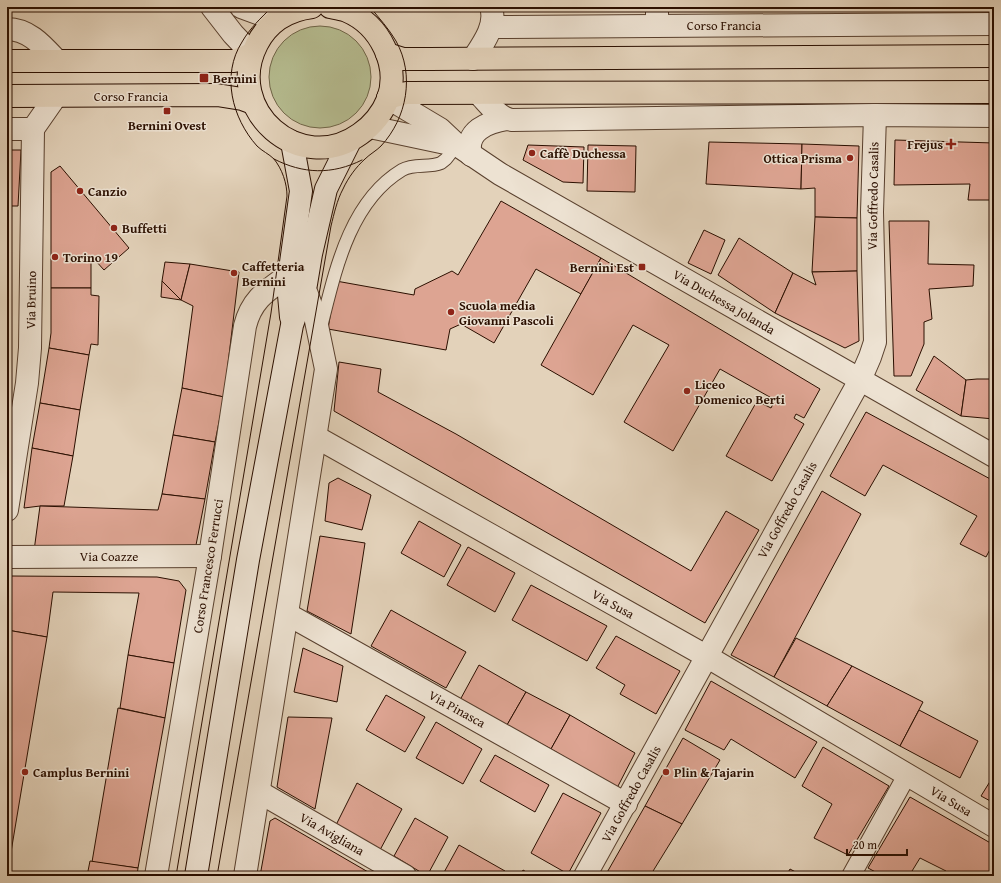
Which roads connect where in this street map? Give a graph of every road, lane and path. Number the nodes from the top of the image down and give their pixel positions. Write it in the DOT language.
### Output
graph roads {
  1 [pos="212,7"];
  2 [pos="241,7"];
  3 [pos="307,7"];
  4 [pos="341,8"];
  5 [pos="657,16"];
  6 [pos="870,16"];
  7 [pos="491,17"];
  8 [pos="276,20"];
  9 [pos="994,24"];
  10 [pos="7,29"];
  11 [pos="252,54"];
  12 [pos="387,54"];
  13 [pos="994,56"];
  14 [pos="473,59"];
  15 [pos="7,61"];
  16 [pos="57,61"];
  17 [pos="994,92"];
  18 [pos="480,94"];
  19 [pos="7,96"];
  20 [pos="56,96"];
  21 [pos="388,98"];
  22 [pos="253,103"];
  23 [pos="875,115"];
  24 [pos="994,116"];
  25 [pos="507,119"];
  26 [pos="370,127"];
  27 [pos="7,129"];
  28 [pos="33,129"];
  29 [pos="350,141"];
  30 [pos="292,142"];
  31 [pos="464,150"];
  32 [pos="290,274"];
  33 [pos="305,289"];
  34 [pos="292,325"];
  35 [pos="319,334"];
  36 [pos="860,380"];
  37 [pos="316,437"];
  38 [pos="989,449"];
  39 [pos="7,510"];
  40 [pos="210,556"];
  41 [pos="7,557"];
  42 [pos="287,614"];
  43 [pos="706,656"];
  44 [pos="908,775"];
  45 [pos="259,792"];
  46 [pos="626,804"];
  47 [pos="994,826"];
  48 [pos="156,876"];
  49 [pos="196,876"];
  50 [pos="245,876"];
  51 [pos="405,876"];
  52 [pos="585,876"];
  53 [pos="851,876"];
  1 -- 11 [label="street"];
  2 -- 8 [label="street"];
  3 -- 8 [label="main road"];
  4 -- 12 [label="main road"];
  5 -- 6 [label="street, Corso Francia"];
  5 -- 7 [label="street, Corso Francia"];
  6 -- 9 [label="street, Corso Francia"];
  7 -- 14 [label="street, Corso Francia"];
  8 -- 11 [label="main road"];
  10 -- 16 [label="street"];
  11 -- 16 [label="main road"];
  11 -- 22 [label="main road"];
  12 -- 14 [label="main road"];
  12 -- 21 [label="main road"];
  13 -- 14 [label="main road"];
  15 -- 16 [label="main road"];
  17 -- 18 [label="main road"];
  18 -- 21 [label="main road"];
  18 -- 25 [label="street"];
  19 -- 20 [label="main road, Corso Francia"];
  20 -- 22 [label="main road, Corso Francia"];
  20 -- 28 [label="street"];
  21 -- 26 [label="main road"];
  21 -- 31 [label="street, Via Duchessa Jolanda"];
  22 -- 30 [label="main road"];
  23 -- 24 [label="street"];
  23 -- 25 [label="street"];
  23 -- 36 [label="street, Via Goffredo Casalis"];
  25 -- 31 [label="street"];
  26 -- 29 [label="main road"];
  26 -- 31 [label="street, Via Duchessa Jolanda"];
  27 -- 28 [label="street"];
  28 -- 39 [label="street, Via Bruino"];
  29 -- 30 [label="main road"];
  29 -- 33 [label="street"];
  30 -- 32 [label="street"];
  31 -- 35 [label="lane"];
  31 -- 36 [label="street, Via Duchessa Jolanda"];
  32 -- 34 [label="street"];
  32 -- 40 [label="street, Corso Francesco Ferrucci"];
  33 -- 34 [label="street"];
  33 -- 35 [label="street"];
  34 -- 49 [label="street"];
  35 -- 37 [label="street"];
  36 -- 38 [label="street, Via Duchessa Jolanda"];
  36 -- 43 [label="street, Via Goffredo Casalis"];
  37 -- 42 [label="street"];
  37 -- 43 [label="street, Via Susa"];
  40 -- 41 [label="street, Via Coazze"];
  40 -- 48 [label="street, Corso Francesco Ferrucci"];
  42 -- 45 [label="street"];
  42 -- 46 [label="street, Via Pinasca"];
  43 -- 44 [label="street, Via Susa"];
  43 -- 46 [label="street, Via Goffredo Casalis"];
  44 -- 47 [label="street, Via Susa"];
  44 -- 53 [label="street"];
  45 -- 50 [label="street"];
  45 -- 51 [label="street, Via Avigliana"];
  46 -- 52 [label="street, Via Goffredo Casalis"];
}
